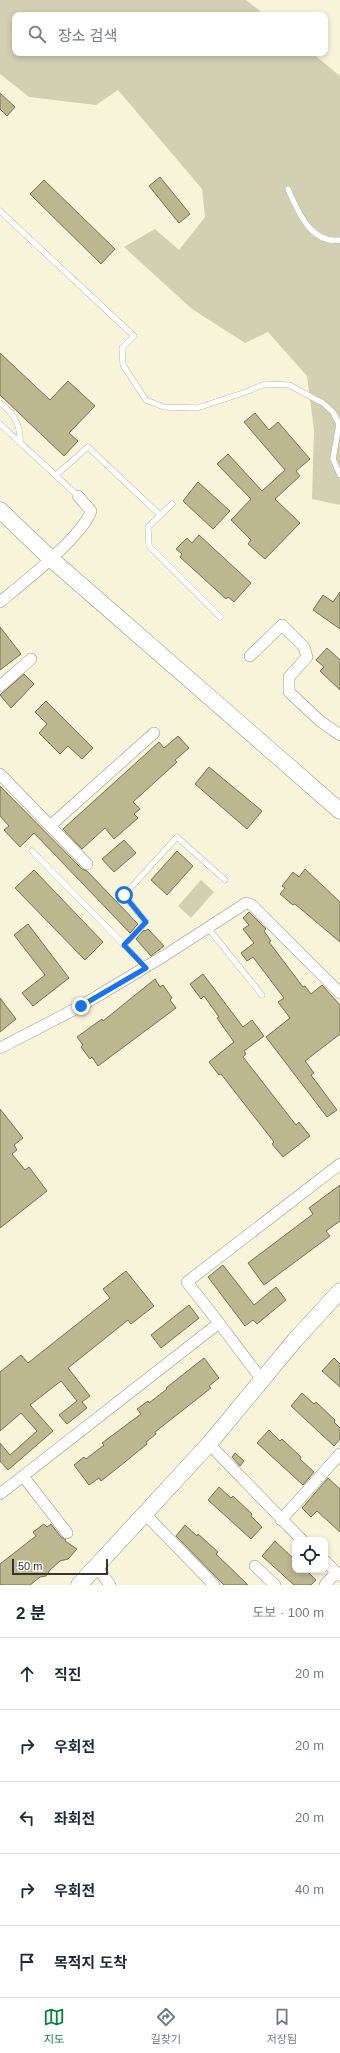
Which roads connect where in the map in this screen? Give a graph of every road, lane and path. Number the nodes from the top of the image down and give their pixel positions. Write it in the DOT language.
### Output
graph roads {
  1 [pos="288,189"];
  2 [pos="0,211"];
  3 [pos="340,240"];
  4 [pos="0,403"];
  5 [pos="0,424"];
  6 [pos="20,442"];
  7 [pos="56,475"];
  8 [pos="340,475"];
  9 [pos="78,496"];
  10 [pos="172,504"];
  11 [pos="0,510"];
  12 [pos="160,515"];
  13 [pos="50,558"];
  14 [pos="0,602"];
  15 [pos="220,617"];
  16 [pos="250,656"];
  17 [pos="30,659"];
  18 [pos="0,686"];
  19 [pos="154,733"];
  20 [pos="340,736"];
  21 [pos="0,774"];
  22 [pos="340,811"];
  23 [pos="50,826"];
  24 [pos="32,851"];
  25 [pos="87,864"];
  26 [pos="225,880"];
  27 [pos="208,928"];
  28 [pos="124,945"];
  29 [pos="146,968"];
  30 [pos="340,993"];
  31 [pos="262,994"];
  32 [pos="0,1048"];
  33 [pos="340,1164"];
  34 [pos="340,1291"];
  35 [pos="219,1323"];
  36 [pos="262,1380"];
  37 [pos="209,1444"];
  38 [pos="340,1454"];
  39 [pos="23,1476"];
  40 [pos="0,1494"];
  41 [pos="144,1514"];
  42 [pos="281,1520"];
  43 [pos="67,1533"];
  44 [pos="299,1537"];
  45 [pos="328,1564"];
  46 [pos="96,1566"];
  47 [pos="255,1566"];
  48 [pos="338,1574"];
  49 [pos="79,1585"];
  50 [pos="110,1585"];
  51 [pos="214,1585"];
  52 [pos="275,1585"];
  53 [pos="325,1585"];
  1 -- 3 [label="lane"];
  2 -- 8 [label="lane"];
  4 -- 6 [label="lane"];
  5 -- 6 [label="lane"];
  6 -- 7 [label="lane"];
  7 -- 9 [label="lane"];
  7 -- 12 [label="lane"];
  9 -- 13 [label="street"];
  10 -- 12 [label="lane"];
  11 -- 13 [label="main road"];
  12 -- 15 [label="lane"];
  13 -- 14 [label="street"];
  13 -- 22 [label="main road"];
  16 -- 20 [label="street"];
  17 -- 18 [label="street"];
  19 -- 23 [label="street"];
  21 -- 23 [label="street"];
  23 -- 25 [label="street"];
  24 -- 28 [label="lane"];
  26 -- 28 [label="lane"];
  27 -- 29 [label="street"];
  27 -- 30 [label="street"];
  27 -- 31 [label="lane"];
  28 -- 29 [label="lane"];
  29 -- 32 [label="street"];
  33 -- 35 [label="street"];
  34 -- 36 [label="main road"];
  35 -- 36 [label="street"];
  35 -- 39 [label="street"];
  36 -- 37 [label="main road"];
  37 -- 41 [label="main road"];
  37 -- 42 [label="street"];
  38 -- 42 [label="street"];
  39 -- 40 [label="street"];
  39 -- 43 [label="street"];
  41 -- 46 [label="main road"];
  41 -- 51 [label="street"];
  42 -- 44 [label="street"];
  45 -- 48 [label="street"];
  46 -- 49 [label="main road"];
  46 -- 50 [label="street"];
  47 -- 52 [label="street"];
  48 -- 53 [label="street"];
}
